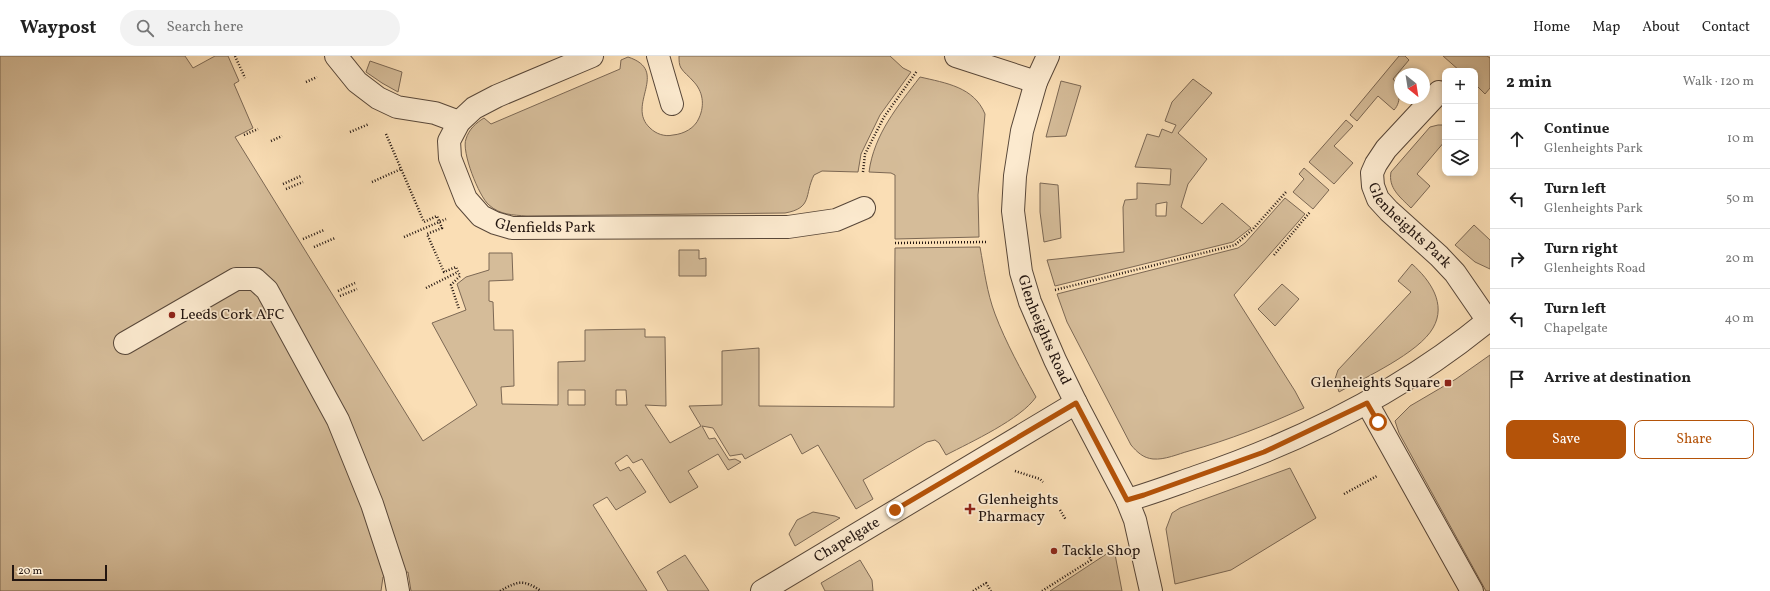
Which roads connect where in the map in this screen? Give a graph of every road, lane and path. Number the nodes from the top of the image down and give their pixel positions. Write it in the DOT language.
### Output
graph roads {
  1 [pos="235,56"];
  2 [pos="336,56"];
  3 [pos="592,56"];
  4 [pos="658,56"];
  5 [pos="956,56"];
  6 [pos="1048,56"];
  7 [pos="917,71"];
  8 [pos="324,74"];
  9 [pos="245,78"];
  10 [pos="306,82"];
  11 [pos="1036,82"];
  12 [pos="1439,92"];
  13 [pos="672,104"];
  14 [pos="375,122"];
  15 [pos="458,122"];
  16 [pos="258,129"];
  17 [pos="350,132"];
  18 [pos="386,134"];
  19 [pos="244,135"];
  20 [pos="282,136"];
  21 [pos="271,141"];
  22 [pos="401,169"];
  23 [pos="863,172"];
  24 [pos="301,176"];
  25 [pos="303,182"];
  26 [pos="372,182"];
  27 [pos="283,184"];
  28 [pos="286,189"];
  29 [pos="1286,192"];
  30 [pos="864,208"];
  31 [pos="1310,212"];
  32 [pos="452,216"];
  33 [pos="440,222"];
  34 [pos="324,230"];
  35 [pos="404,237"];
  36 [pos="335,238"];
  37 [pos="303,239"];
  38 [pos="986,242"];
  39 [pos="895,243"];
  40 [pos="314,247"];
  41 [pos="1274,255"];
  42 [pos="458,272"];
  43 [pos="355,283"];
  44 [pos="426,288"];
  45 [pos="357,289"];
  46 [pos="338,291"];
  47 [pos="1050,291"];
  48 [pos="340,296"];
  49 [pos="459,309"];
  50 [pos="1489,320"];
  51 [pos="125,343"];
  52 [pos="1076,403"];
  53 [pos="1367,403"];
  54 [pos="1011,465"];
  55 [pos="1380,475"];
  56 [pos="1043,482"];
  57 [pos="1344,494"];
  58 [pos="1127,500"];
  59 [pos="1060,510"];
  60 [pos="1066,520"];
  61 [pos="1087,553"];
  62 [pos="398,591"];
  63 [pos="500,591"];
  64 [pos="541,591"];
  65 [pos="762,591"];
  66 [pos="973,591"];
  67 [pos="991,591"];
  68 [pos="1042,591"];
  69 [pos="1151,591"];
  70 [pos="1472,591"];
  1 -- 9 [label="path"];
  2 -- 15 [label="street"];
  3 -- 15 [label="street, Glenfields Park"];
  4 -- 13 [label="street"];
  5 -- 11 [label="street"];
  6 -- 11 [label="street, Glenheights Road"];
  7 -- 23 [label="path"];
  8 -- 10 [label="path"];
  11 -- 52 [label="street, Glenheights Road"];
  12 -- 50 [label="street, Glenheights Park"];
  14 -- 17 [label="path"];
  15 -- 30 [label="street, Glenfields Park"];
  16 -- 19 [label="path"];
  18 -- 22 [label="path"];
  20 -- 21 [label="path"];
  22 -- 26 [label="path"];
  22 -- 33 [label="path"];
  24 -- 27 [label="path"];
  25 -- 28 [label="path"];
  29 -- 47 [label="path"];
  31 -- 41 [label="path"];
  32 -- 33 [label="path"];
  33 -- 35 [label="path"];
  33 -- 42 [label="path"];
  34 -- 37 [label="path"];
  36 -- 40 [label="path"];
  38 -- 39 [label="path"];
  42 -- 44 [label="path"];
  42 -- 49 [label="path"];
  43 -- 46 [label="path"];
  45 -- 48 [label="path"];
  50 -- 53 [label="street, Glenheights Park"];
  51 -- 62 [label="street"];
  52 -- 58 [label="street, Glenheights Road"];
  52 -- 65 [label="street, Chapelgate"];
  53 -- 58 [label="street, Glenheights Park"];
  53 -- 70 [label="street"];
  54 -- 56 [label="path"];
  55 -- 57 [label="path"];
  58 -- 69 [label="street, Glenheights Road"];
  59 -- 60 [label="path"];
  61 -- 68 [label="path"];
  63 -- 64 [label="path"];
  66 -- 67 [label="path"];
}
